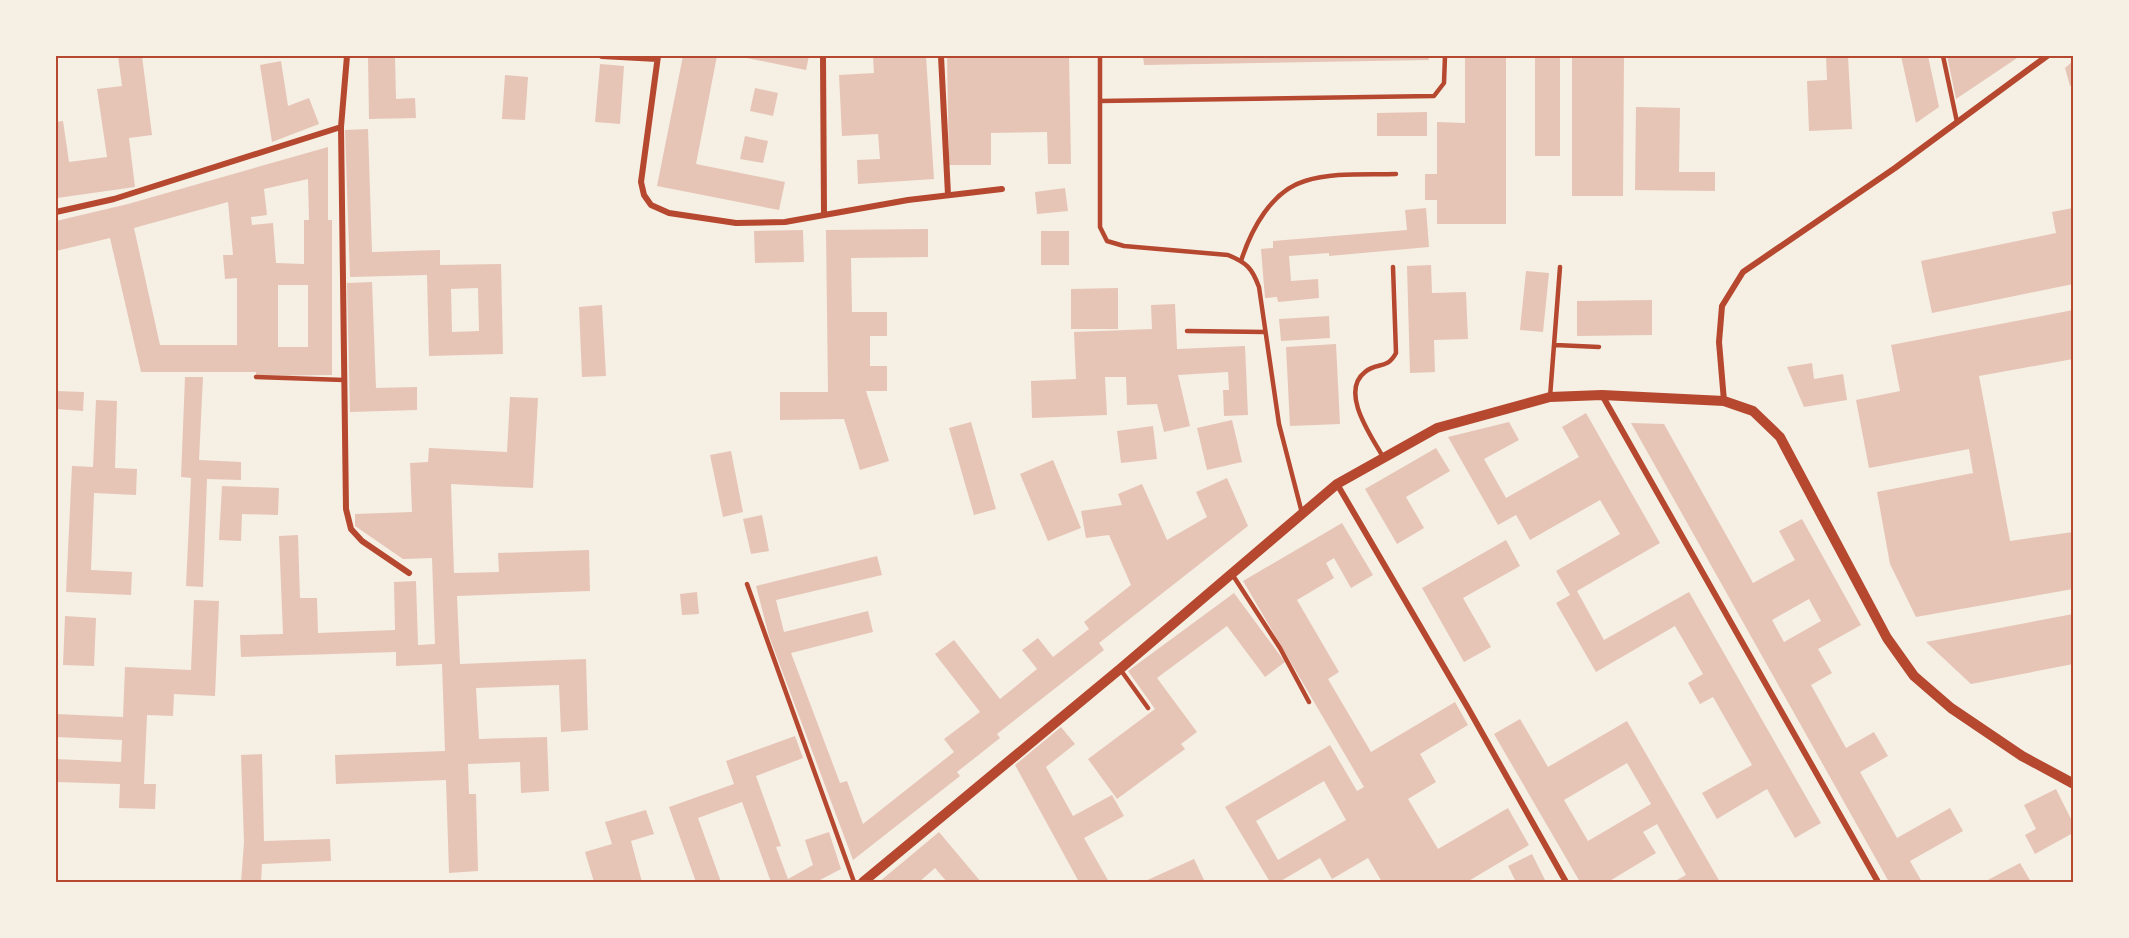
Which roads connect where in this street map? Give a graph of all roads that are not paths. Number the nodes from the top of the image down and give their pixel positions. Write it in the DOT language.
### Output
graph roads {
  1 [pos="347,56"];
  2 [pos="602,56"];
  3 [pos="823,56"];
  4 [pos="941,56"];
  5 [pos="1100,56"];
  6 [pos="1445,56"];
  7 [pos="1943,56"];
  8 [pos="2048,56"];
  9 [pos="657,57"];
  10 [pos="1100,101"];
  11 [pos="1957,122"];
  12 [pos="341,127"];
  13 [pos="1396,174"];
  14 [pos="1002,189"];
  15 [pos="948,195"];
  16 [pos="56,212"];
  17 [pos="824,214"];
  18 [pos="1241,261"];
  19 [pos="1393,267"];
  20 [pos="1560,267"];
  21 [pos="1187,331"];
  22 [pos="1265,332"];
  23 [pos="1555,345"];
  24 [pos="1599,347"];
  25 [pos="256,377"];
  26 [pos="344,380"];
  27 [pos="1602,395"];
  28 [pos="1551,397"];
  29 [pos="1724,401"];
  30 [pos="1383,457"];
  31 [pos="1337,484"];
  32 [pos="1302,515"];
  33 [pos="409,573"];
  34 [pos="1232,574"];
  35 [pos="747,584"];
  36 [pos="1120,669"];
  37 [pos="1309,702"];
  38 [pos="1148,708"];
  39 [pos="2073,784"];
  40 [pos="866,881"];
  41 [pos="854,882"];
  42 [pos="1566,882"];
  43 [pos="1878,882"];
  1 -- 12 [label="street"];
  2 -- 9 [label="street"];
  3 -- 17 [label="street"];
  4 -- 15 [label="street"];
  5 -- 10 [label="lane"];
  6 -- 10 [label="lane"];
  7 -- 11 [label="lane"];
  8 -- 11 [label="street"];
  9 -- 17 [label="street"];
  10 -- 18 [label="lane"];
  11 -- 29 [label="street"];
  12 -- 16 [label="street"];
  12 -- 26 [label="street"];
  13 -- 18 [label="lane"];
  14 -- 15 [label="street"];
  15 -- 17 [label="street"];
  18 -- 22 [label="lane"];
  19 -- 30 [label="lane"];
  20 -- 23 [label="lane"];
  21 -- 22 [label="lane"];
  22 -- 32 [label="lane"];
  23 -- 24 [label="lane"];
  23 -- 28 [label="lane"];
  25 -- 26 [label="lane"];
  26 -- 33 [label="street"];
  27 -- 28 [label="street"];
  27 -- 29 [label="street"];
  27 -- 43 [label="street"];
  28 -- 30 [label="street"];
  29 -- 39 [label="street"];
  30 -- 31 [label="street"];
  31 -- 32 [label="street"];
  31 -- 42 [label="street"];
  32 -- 34 [label="street"];
  34 -- 36 [label="street"];
  34 -- 37 [label="lane"];
  35 -- 41 [label="lane"];
  36 -- 38 [label="lane"];
  36 -- 40 [label="street"];
}
